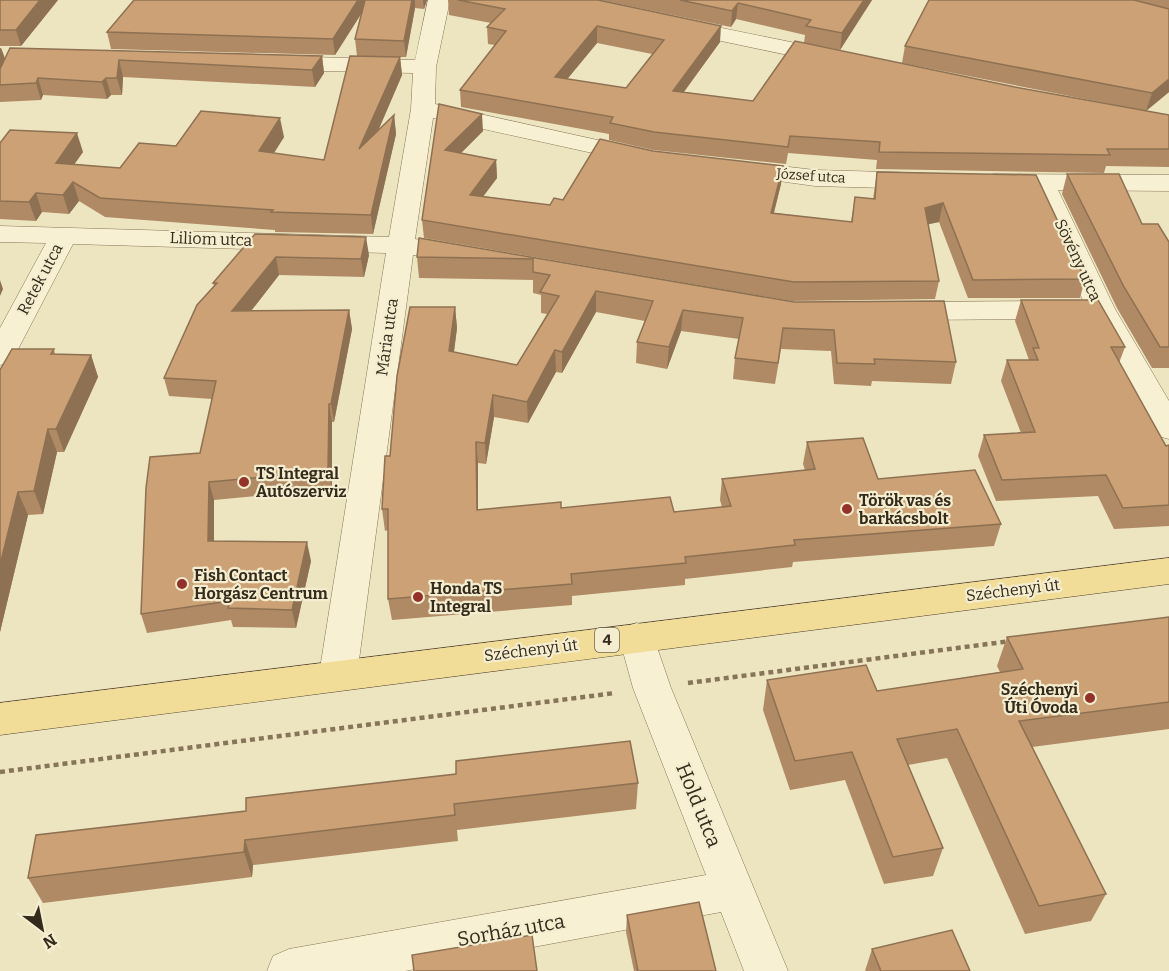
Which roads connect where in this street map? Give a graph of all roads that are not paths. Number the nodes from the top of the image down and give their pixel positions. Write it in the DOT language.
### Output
graph roads {
  1 [pos="439,0"];
  2 [pos="652,20"];
  3 [pos="260,62"];
  4 [pos="860,64"];
  5 [pos="425,67"];
  6 [pos="423,109"];
  7 [pos="665,160"];
  8 [pos="711,166"];
  9 [pos="1169,183"];
  10 [pos="1042,184"];
  11 [pos="0,234"];
  12 [pos="64,235"];
  13 [pos="401,245"];
  14 [pos="492,261"];
  15 [pos="1101,309"];
  16 [pos="874,312"];
  17 [pos="0,355"];
  18 [pos="1169,428"];
  19 [pos="1169,571"];
  20 [pos="637,637"];
  21 [pos="338,675"];
  22 [pos="0,719"];
  23 [pos="733,890"];
  24 [pos="289,971"];
  25 [pos="766,971"];
  1 -- 5 [label="street, Mária utca"];
  2 -- 4 [label="street"];
  3 -- 5 [label="street"];
  5 -- 6 [label="street, Mária utca"];
  6 -- 7 [label="street"];
  6 -- 13 [label="street, Mária utca"];
  8 -- 10 [label="street, József utca"];
  9 -- 10 [label="street, József utca"];
  10 -- 15 [label="street, Sövény utca"];
  11 -- 12 [label="street, Liliom utca"];
  12 -- 13 [label="street, Liliom utca"];
  12 -- 17 [label="street, Retek utca"];
  13 -- 14 [label="street, Liliom utca"];
  13 -- 21 [label="street, Mária utca"];
  15 -- 16 [label="street"];
  15 -- 18 [label="street, Sövény utca"];
  19 -- 20 [label="main road, Széchenyi út / 4"];
  20 -- 21 [label="main road, Széchenyi út / 4"];
  20 -- 23 [label="street, Hold utca"];
  21 -- 22 [label="main road, Széchenyi út / 4"];
  23 -- 24 [label="street, Sorház utca"];
  23 -- 25 [label="street, Hold utca"];
}
